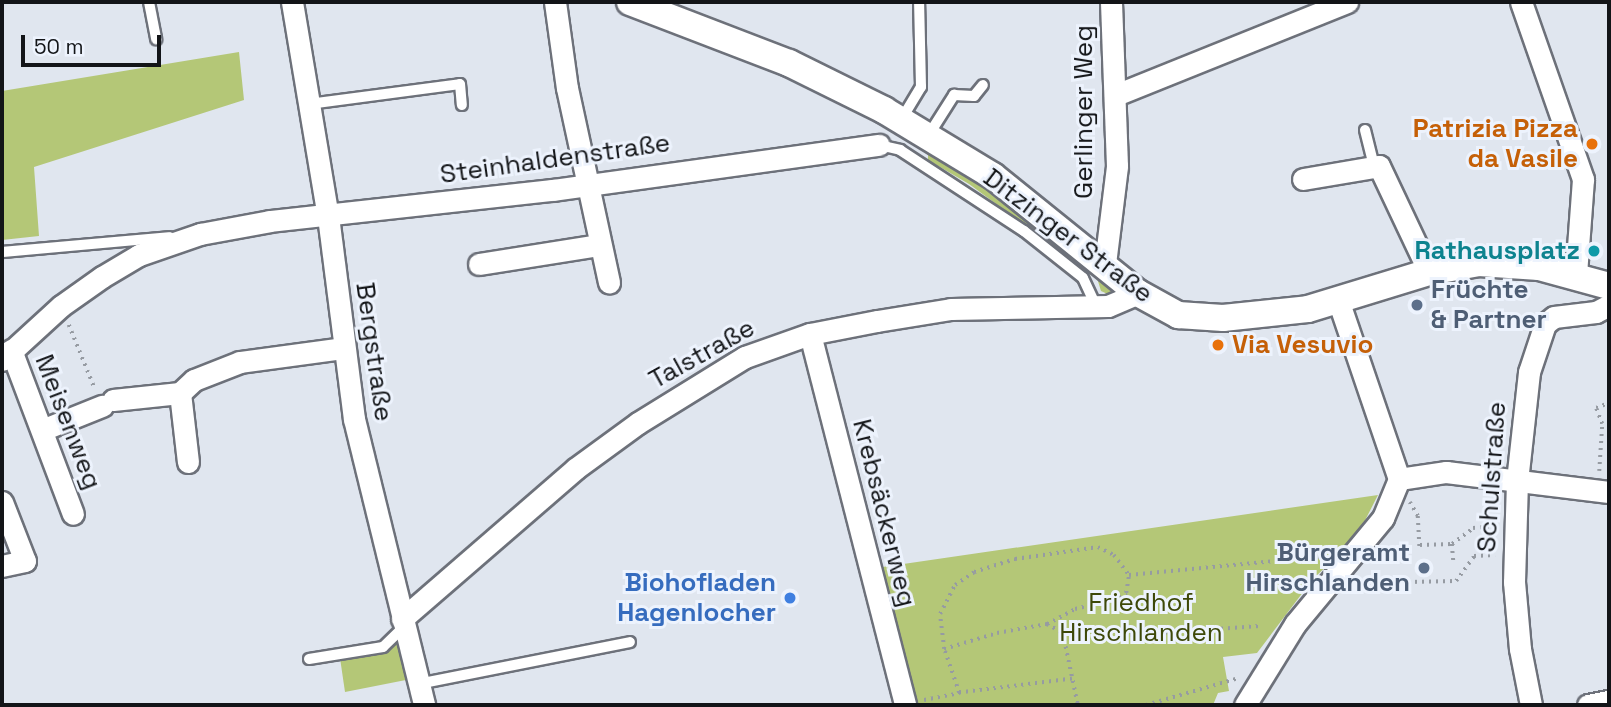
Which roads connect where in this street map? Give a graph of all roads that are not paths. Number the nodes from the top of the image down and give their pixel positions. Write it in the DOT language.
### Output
graph roads {
  1 [pos="149,2"];
  2 [pos="292,2"];
  3 [pos="555,2"];
  4 [pos="630,2"];
  5 [pos="919,2"];
  6 [pos="1111,2"];
  7 [pos="1347,2"];
  8 [pos="1521,2"];
  9 [pos="658,6"];
  10 [pos="156,39"];
  11 [pos="983,85"];
  12 [pos="1118,94"];
  13 [pos="309,104"];
  14 [pos="462,105"];
  15 [pos="901,120"];
  16 [pos="1365,130"];
  17 [pos="928,136"];
  18 [pos="879,145"];
  19 [pos="1374,166"];
  20 [pos="1303,179"];
  21 [pos="587,184"];
  22 [pos="328,216"];
  23 [pos="200,234"];
  24 [pos="600,245"];
  25 [pos="2,252"];
  26 [pos="479,264"];
  27 [pos="1105,264"];
  28 [pos="1429,272"];
  29 [pos="1577,274"];
  30 [pos="609,283"];
  31 [pos="1609,286"];
  32 [pos="1138,293"];
  33 [pos="1339,303"];
  34 [pos="1609,305"];
  35 [pos="1096,306"];
  36 [pos="810,334"];
  37 [pos="343,348"];
  38 [pos="6,355"];
  39 [pos="180,393"];
  40 [pos="42,430"];
  41 [pos="188,462"];
  42 [pos="1399,479"];
  43 [pos="1517,481"];
  44 [pos="1604,491"];
  45 [pos="2,502"];
  46 [pos="73,514"];
  47 [pos="2,566"];
  48 [pos="403,623"];
  49 [pos="630,642"];
  50 [pos="309,659"];
  51 [pos="421,695"];
  52 [pos="1609,701"];
  53 [pos="905,705"];
  54 [pos="1245,705"];
  55 [pos="1531,705"];
  56 [pos="1588,705"];
  1 -- 10 [label="lane"];
  2 -- 13 [label="street, Bergstraße"];
  3 -- 21 [label="street"];
  4 -- 9 [label="street, Ditzinger Straße"];
  5 -- 15 [label="lane"];
  6 -- 12 [label="street, Gerlinger Weg"];
  7 -- 12 [label="street"];
  8 -- 29 [label="street"];
  9 -- 15 [label="street, Ditzinger Straße"];
  11 -- 17 [label="lane"];
  12 -- 27 [label="street, Gerlinger Weg"];
  13 -- 14 [label="lane"];
  13 -- 22 [label="street, Bergstraße"];
  15 -- 17 [label="street, Ditzinger Straße"];
  16 -- 19 [label="lane"];
  17 -- 27 [label="street, Ditzinger Straße"];
  18 -- 21 [label="street, Steinhaldenstraße"];
  18 -- 35 [label="lane, Steinhaldenstraße"];
  19 -- 20 [label="street"];
  19 -- 28 [label="street"];
  21 -- 22 [label="street, Steinhaldenstraße"];
  21 -- 24 [label="street"];
  22 -- 23 [label="street, Steinhaldenstraße"];
  22 -- 37 [label="street, Bergstraße"];
  23 -- 25 [label="lane"];
  23 -- 38 [label="street, Steinhaldenstraße"];
  24 -- 26 [label="street"];
  24 -- 30 [label="street"];
  27 -- 32 [label="street, Ditzinger Straße"];
  28 -- 29 [label="street, Ditzinger Straße"];
  28 -- 33 [label="street, Ditzinger Straße"];
  29 -- 31 [label="street, Ditzinger Straße"];
  32 -- 33 [label="street, Ditzinger Straße"];
  32 -- 35 [label="street, Talstraße"];
  33 -- 42 [label="street"];
  34 -- 43 [label="street, Schulstraße"];
  35 -- 36 [label="street, Talstraße"];
  36 -- 48 [label="street, Talstraße"];
  36 -- 53 [label="street, Krebsäckerweg"];
  37 -- 39 [label="street"];
  37 -- 48 [label="street, Bergstraße"];
  38 -- 40 [label="street, Meisenweg"];
  39 -- 40 [label="street"];
  39 -- 41 [label="street"];
  40 -- 46 [label="street, Meisenweg"];
  42 -- 43 [label="street"];
  42 -- 54 [label="street"];
  43 -- 44 [label="street"];
  43 -- 55 [label="street, Schulstraße"];
  45 -- 47 [label="street"];
  48 -- 50 [label="lane"];
  48 -- 51 [label="street, Bergstraße"];
  49 -- 51 [label="lane"];
  52 -- 56 [label="street"];
}
